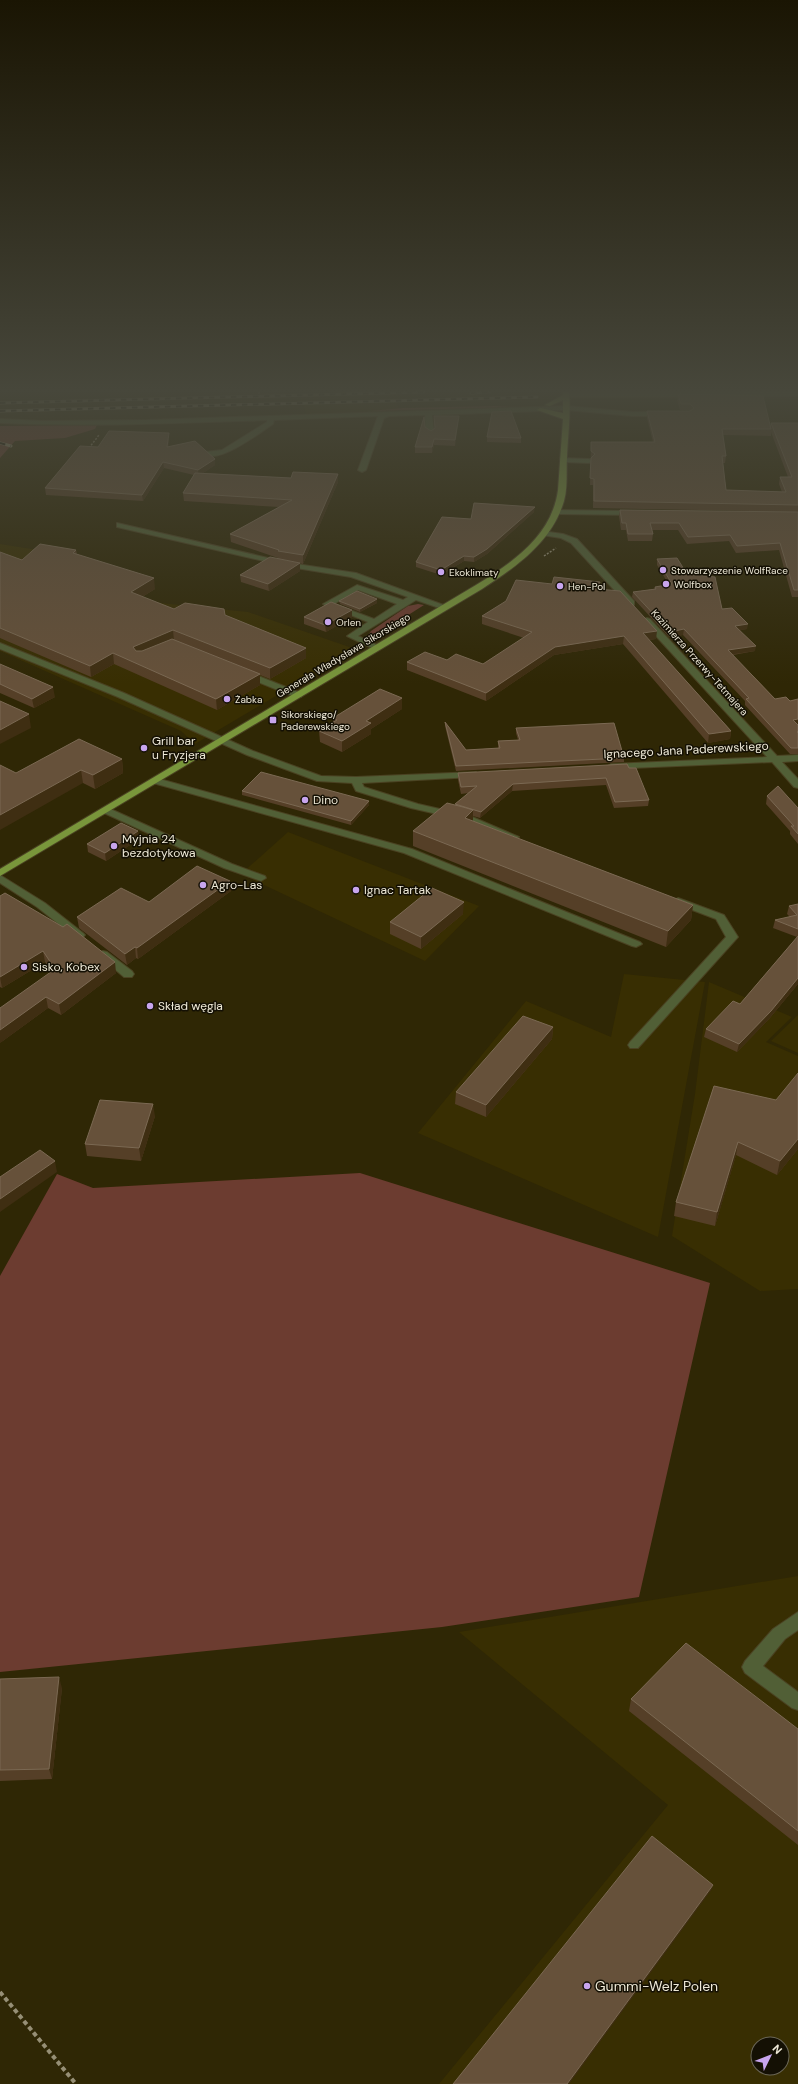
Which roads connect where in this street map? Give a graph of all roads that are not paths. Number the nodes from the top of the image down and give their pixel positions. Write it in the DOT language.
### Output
graph roads {
  1 [pos="561,489"];
  2 [pos="556,512"];
  3 [pos="643,513"];
  4 [pos="120,525"];
  5 [pos="545,533"];
  6 [pos="414,596"];
  7 [pos="404,603"];
  8 [pos="445,607"];
  9 [pos="375,622"];
  10 [pos="0,646"];
  11 [pos="378,648"];
  12 [pos="236,670"];
  13 [pos="298,695"];
  14 [pos="223,741"];
  15 [pos="798,758"];
  16 [pos="773,759"];
  17 [pos="599,768"];
  18 [pos="481,774"];
  19 [pos="356,780"];
  20 [pos="156,781"];
  21 [pos="798,785"];
  22 [pos="106,810"];
  23 [pos="524,841"];
  24 [pos="0,873"];
  25 [pos="0,878"];
  26 [pos="261,878"];
  27 [pos="669,897"];
  28 [pos="636,944"];
  29 [pos="128,974"];
  30 [pos="634,1045"];
  31 [pos="798,1620"];
  32 [pos="798,1702"];
  1 -- 2 [label="main road, Generała Władysława Sikorskiego"];
  2 -- 3 [label="street"];
  2 -- 5 [label="main road, Generała Władysława Sikorskiego"];
  4 -- 6 [label="street"];
  5 -- 8 [label="main road, Generała Władysława Sikorskiego"];
  5 -- 16 [label="street, Kazimierza Przerwy-Tetmajera"];
  6 -- 7 [label="street"];
  6 -- 8 [label="street"];
  7 -- 9 [label="street"];
  7 -- 9 [label="street"];
  8 -- 11 [label="main road, Generała Władysława Sikorskiego"];
  9 -- 11 [label="street"];
  10 -- 14 [label="street"];
  11 -- 13 [label="main road, Generała Władysława Sikorskiego"];
  12 -- 13 [label="street"];
  13 -- 14 [label="main road, Generała Władysława Sikorskiego"];
  14 -- 19 [label="street"];
  14 -- 20 [label="main road, Generała Władysława Sikorskiego"];
  15 -- 16 [label="street, Ignacego Jana Paderewskiego"];
  16 -- 17 [label="street, Ignacego Jana Paderewskiego"];
  16 -- 21 [label="street, Kazimierza Przerwy-Tetmajera"];
  18 -- 19 [label="street"];
  19 -- 23 [label="street"];
  20 -- 22 [label="main road, Generała Władysława Sikorskiego"];
  20 -- 28 [label="street"];
  22 -- 24 [label="main road, Generała Władysława Sikorskiego"];
  22 -- 26 [label="street"];
  25 -- 29 [label="street"];
  27 -- 30 [label="street"];
  31 -- 32 [label="street"];
}
